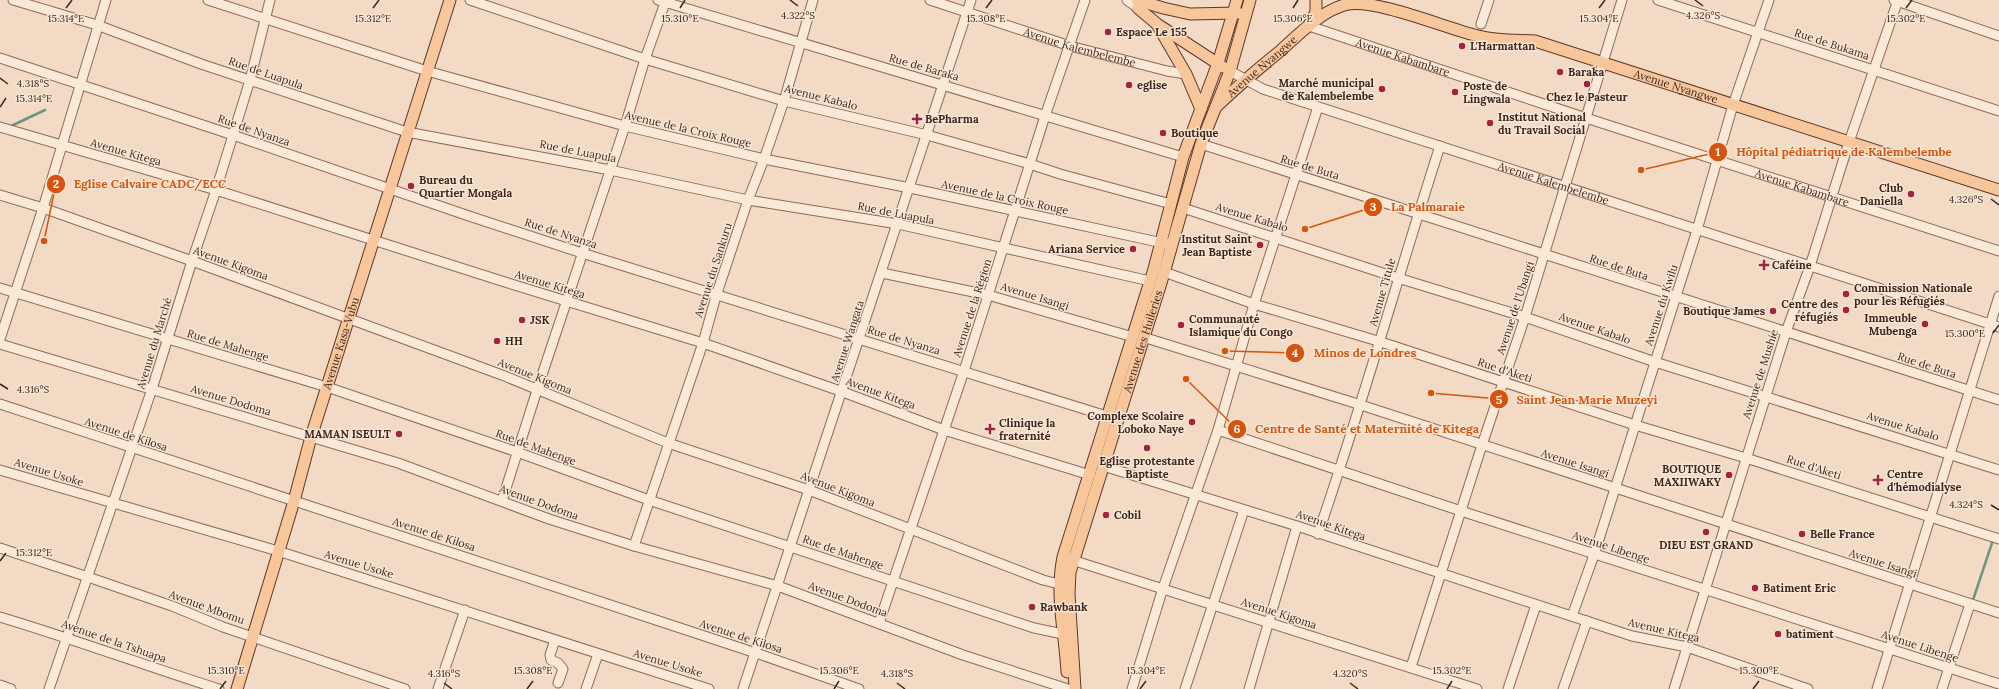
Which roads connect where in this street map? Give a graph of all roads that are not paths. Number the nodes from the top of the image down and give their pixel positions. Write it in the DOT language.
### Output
graph roads {
  1 [pos="13,0"];
  2 [pos="106,0"];
  3 [pos="208,0"];
  4 [pos="270,0"];
  5 [pos="450,0"];
  6 [pos="470,0"];
  7 [pos="813,0"];
  8 [pos="930,0"];
  9 [pos="972,0"];
  10 [pos="1085,0"];
  11 [pos="1128,0"];
  12 [pos="1237,0"];
  13 [pos="1250,0"];
  14 [pos="1316,0"];
  15 [pos="1489,0"];
  16 [pos="1622,0"];
  17 [pos="1658,0"];
  18 [pos="1769,0"];
  19 [pos="1897,0"];
  20 [pos="663,1"];
  21 [pos="1349,2"];
  22 [pos="1138,4"];
  23 [pos="968,12"];
  24 [pos="1247,12"];
  25 [pos="1233,13"];
  26 [pos="264,19"];
  27 [pos="1157,24"];
  28 [pos="1481,24"];
  29 [pos="97,25"];
  30 [pos="1309,26"];
  31 [pos="1758,33"];
  32 [pos="1999,36"];
  33 [pos="800,43"];
  34 [pos="1070,46"];
  35 [pos="0,58"];
  36 [pos="645,59"];
  37 [pos="1602,62"];
  38 [pos="1218,63"];
  39 [pos="1874,70"];
  40 [pos="427,71"];
  41 [pos="1230,71"];
  42 [pos="1186,74"];
  43 [pos="250,80"];
  44 [pos="1246,80"];
  45 [pos="80,85"];
  46 [pos="942,85"];
  47 [pos="784,101"];
  48 [pos="1733,105"];
  49 [pos="1217,106"];
  50 [pos="1318,107"];
  51 [pos="1201,109"];
  52 [pos="1999,111"];
  53 [pos="1045,116"];
  54 [pos="1586,118"];
  55 [pos="625,126"];
  56 [pos="0,127"];
  57 [pos="407,132"];
  58 [pos="234,135"];
  59 [pos="927,135"];
  60 [pos="1849,142"];
  61 [pos="1201,144"];
  62 [pos="62,145"];
  63 [pos="1440,146"];
  64 [pos="1183,156"];
  65 [pos="764,159"];
  66 [pos="1717,160"];
  67 [pos="1030,164"];
  68 [pos="610,170"];
  69 [pos="1295,175"];
  70 [pos="1565,187"];
  71 [pos="910,188"];
  72 [pos="389,189"];
  73 [pos="216,190"];
  74 [pos="1999,190"];
  75 [pos="0,195"];
  76 [pos="1832,196"];
  77 [pos="748,200"];
  78 [pos="1172,204"];
  79 [pos="43,208"];
  80 [pos="1183,208"];
  81 [pos="1015,211"];
  82 [pos="1418,213"];
  83 [pos="898,224"];
  84 [pos="1698,230"];
  85 [pos="1275,237"];
  86 [pos="373,241"];
  87 [pos="1167,244"];
  88 [pos="1004,249"];
  89 [pos="1999,250"];
  90 [pos="582,253"];
  91 [pos="1545,255"];
  92 [pos="192,261"];
  93 [pos="1810,266"];
  94 [pos="1164,272"];
  95 [pos="882,273"];
  96 [pos="1398,278"];
  97 [pos="1150,282"];
  98 [pos="0,288"];
  99 [pos="15,293"];
  100 [pos="988,295"];
  101 [pos="716,296"];
  102 [pos="1999,296"];
  103 [pos="1676,298"];
  104 [pos="567,301"];
  105 [pos="1254,304"];
  106 [pos="1526,317"];
  107 [pos="348,320"];
  108 [pos="1995,326"];
  109 [pos="1786,332"];
  110 [pos="1138,337"];
  111 [pos="0,339"];
  112 [pos="860,339"];
  113 [pos="168,340"];
  114 [pos="1381,342"];
  115 [pos="703,343"];
  116 [pos="0,344"];
  117 [pos="1655,362"];
  118 [pos="1238,365"];
  119 [pos="964,371"];
  120 [pos="1503,381"];
  121 [pos="327,387"];
  122 [pos="152,389"];
  123 [pos="537,390"];
  124 [pos="1969,391"];
  125 [pos="843,392"];
  126 [pos="1766,396"];
  127 [pos="1999,400"];
  128 [pos="0,404"];
  129 [pos="1361,405"];
  130 [pos="1113,418"];
  131 [pos="1635,425"];
  132 [pos="944,430"];
  133 [pos="1218,430"];
  134 [pos="311,437"];
  135 [pos="668,443"];
  136 [pos="1482,445"];
  137 [pos="132,448"];
  138 [pos="517,452"];
  139 [pos="1950,454"];
  140 [pos="1746,458"];
  141 [pos="1103,466"];
  142 [pos="0,470"];
  143 [pos="1340,470"];
  144 [pos="1999,470"];
  145 [pos="1090,475"];
  146 [pos="1615,488"];
  147 [pos="809,490"];
  148 [pos="1195,495"];
  149 [pos="649,500"];
  150 [pos="294,501"];
  151 [pos="502,501"];
  152 [pos="113,504"];
  153 [pos="1244,510"];
  154 [pos="1460,511"];
  155 [pos="1932,518"];
  156 [pos="1725,525"];
  157 [pos="1297,526"];
  158 [pos="910,530"];
  159 [pos="1318,534"];
  160 [pos="1999,539"];
  161 [pos="634,546"];
  162 [pos="790,546"];
  163 [pos="0,548"];
  164 [pos="278,551"];
  165 [pos="1594,555"];
  166 [pos="1063,557"];
  167 [pos="1074,560"];
  168 [pos="1441,574"];
  169 [pos="88,577"];
  170 [pos="893,582"];
  171 [pos="1059,584"];
  172 [pos="1911,585"];
  173 [pos="778,586"];
  174 [pos="1163,588"];
  175 [pos="1704,590"];
  176 [pos="1214,604"];
  177 [pos="1970,604"];
  178 [pos="1536,605"];
  179 [pos="464,610"];
  180 [pos="1999,613"];
  181 [pos="1572,616"];
  182 [pos="0,617"];
  183 [pos="1587,621"];
  184 [pos="1270,623"];
  185 [pos="879,624"];
  186 [pos="1062,634"];
  187 [pos="253,636"];
  188 [pos="67,638"];
  189 [pos="555,640"];
  190 [pos="1687,647"];
  191 [pos="1890,649"];
  192 [pos="756,653"];
  193 [pos="598,654"];
  194 [pos="1411,667"];
  195 [pos="1949,668"];
  196 [pos="558,683"];
  197 [pos="1999,684"];
  198 [pos="0,685"];
  199 [pos="11,689"];
  200 [pos="49,689"];
  201 [pos="219,689"];
  202 [pos="237,689"];
  203 [pos="405,689"];
  204 [pos="438,689"];
  205 [pos="586,689"];
  206 [pos="709,689"];
  207 [pos="744,689"];
  208 [pos="860,689"];
  209 [pos="1068,689"];
  210 [pos="1075,689"];
  211 [pos="1132,689"];
  212 [pos="1186,689"];
  213 [pos="1249,689"];
  214 [pos="1477,689"];
  215 [pos="1508,689"];
  216 [pos="1563,689"];
  217 [pos="1674,689"];
  218 [pos="1808,689"];
  219 [pos="1877,689"];
  220 [pos="1942,689"];
  1 -- 29 [label="street, Rue de Luapula"];
  2 -- 29 [label="street"];
  3 -- 26 [label="street, Avenue de la Croix Rouge"];
  4 -- 26 [label="street, Avenue du Marché"];
  5 -- 40 [label="main road, Avenue Kasa-Vubu"];
  6 -- 36 [label="street, Avenue Kabalo"];
  7 -- 33 [label="street, Avenue du Sankuru"];
  8 -- 23 [label="street, Avenue Kalembelembe"];
  9 -- 23 [label="street, Avenue Wangata"];
  10 -- 34 [label="street, Avenue de la Région"];
  11 -- 22 [label="street, Avenue Kalembelembe"];
  12 -- 25 [label="main road, Avenue des Huileries"];
  13 -- 24 [label="main road, Avenue des Huileries"];
  14 -- 30 [label="main road"];
  15 -- 28 [label="street"];
  16 -- 37 [label="street, Avenue de l'Ubangi"];
  17 -- 31 [label="street, Rue de Bukama"];
  18 -- 31 [label="street, Avenue du Kwilu"];
  19 -- 32 [label="street"];
  19 -- 39 [label="street, Avenue de Mushie"];
  20 -- 33 [label="street, Rue de Baraka"];
  20 -- 36 [label="street"];
  21 -- 30 [label="main road, Avenue Nyangwe"];
  21 -- 37 [label="main road, Avenue Nyangwe"];
  22 -- 25 [label="main road"];
  22 -- 27 [label="main road, Avenue Kalembelembe"];
  23 -- 34 [label="street, Avenue Kalembelembe"];
  23 -- 46 [label="street, Avenue Wangata"];
  24 -- 25 [label="main road"];
  24 -- 41 [label="main road, Avenue des Huileries"];
  25 -- 38 [label="main road, Avenue des Huileries"];
  26 -- 40 [label="street, Avenue de la Croix Rouge"];
  26 -- 43 [label="street, Avenue du Marché"];
  27 -- 38 [label="main road, Avenue Kalembelembe"];
  27 -- 42 [label="main road"];
  29 -- 43 [label="street, Rue de Luapula"];
  29 -- 45 [label="street"];
  30 -- 44 [label="main road, Avenue Nyangwe"];
  30 -- 54 [label="street, Avenue Kabambare"];
  31 -- 39 [label="street, Rue de Bukama"];
  31 -- 48 [label="street, Avenue du Kwilu"];
  33 -- 46 [label="street, Rue de Baraka"];
  33 -- 47 [label="street, Avenue du Sankuru"];
  34 -- 42 [label="street, Avenue Kalembelembe"];
  34 -- 53 [label="street, Avenue de la Région"];
  35 -- 45 [label="street, Rue de Nyanza"];
  36 -- 47 [label="street, Avenue Kabalo"];
  36 -- 55 [label="street"];
  37 -- 48 [label="main road, Avenue Nyangwe"];
  37 -- 54 [label="street, Avenue de l'Ubangi"];
  38 -- 41 [label="main road, Avenue Kalembelembe"];
  38 -- 51 [label="main road, Avenue des Huileries"];
  39 -- 52 [label="street, Rue de Bukama"];
  39 -- 60 [label="street, Avenue de Mushie"];
  40 -- 55 [label="street, Avenue de la Croix Rouge"];
  40 -- 57 [label="main road, Avenue Kasa-Vubu"];
  41 -- 44 [label="street, Avenue Kalembelembe"];
  41 -- 49 [label="main road, Avenue des Huileries"];
  42 -- 51 [label="main road"];
  43 -- 57 [label="street, Rue de Luapula"];
  43 -- 58 [label="street, Avenue du Marché"];
  44 -- 49 [label="main road, Avenue Nyangwe"];
  44 -- 50 [label="street, Avenue Kalembelembe"];
  45 -- 58 [label="street, Rue de Nyanza"];
  45 -- 62 [label="street"];
  46 -- 53 [label="street, Rue de Baraka"];
  46 -- 59 [label="street, Avenue Wangata"];
  47 -- 59 [label="street, Avenue Kabalo"];
  47 -- 65 [label="street, Avenue du Sankuru"];
  48 -- 60 [label="main road, Avenue Nyangwe"];
  48 -- 66 [label="street, Avenue du Kwilu"];
  49 -- 61 [label="main road, Avenue des Huileries"];
  50 -- 63 [label="street, Avenue Kalembelembe"];
  50 -- 69 [label="street"];
  51 -- 64 [label="main road, Avenue des Huileries"];
  53 -- 64 [label="street, Rue de Baraka"];
  53 -- 67 [label="street, Avenue de la Région"];
  54 -- 66 [label="street, Avenue Kabambare"];
  54 -- 70 [label="street, Avenue de l'Ubangi"];
  55 -- 65 [label="street, Avenue de la Croix Rouge"];
  55 -- 68 [label="street"];
  56 -- 62 [label="street, Avenue Kitega"];
  57 -- 68 [label="street, Rue de Luapula"];
  57 -- 72 [label="main road, Avenue Kasa-Vubu"];
  58 -- 72 [label="street, Rue de Nyanza"];
  58 -- 73 [label="street, Avenue du Marché"];
  59 -- 67 [label="street, Avenue Kabalo"];
  59 -- 71 [label="street, Avenue Wangata"];
  60 -- 74 [label="main road, Avenue Nyangwe"];
  60 -- 76 [label="street, Avenue de Mushie"];
  61 -- 69 [label="street, Rue de Buta"];
  61 -- 80 [label="main road, Avenue des Huileries"];
  62 -- 73 [label="street, Avenue Kitega"];
  62 -- 79 [label="street"];
  63 -- 70 [label="street, Avenue Kalembelembe"];
  63 -- 82 [label="street, Avenue Titule"];
  64 -- 78 [label="main road, Avenue des Huileries"];
  65 -- 71 [label="street, Avenue de la Croix Rouge"];
  65 -- 77 [label="street, Avenue du Sankuru"];
  66 -- 76 [label="street, Avenue Kabambare"];
  66 -- 84 [label="street, Avenue du Kwilu"];
  67 -- 78 [label="street, Avenue Kabalo"];
  67 -- 81 [label="street, Avenue de la Région"];
  68 -- 77 [label="street, Rue de Luapula"];
  68 -- 90 [label="street"];
  69 -- 82 [label="street, Rue de Buta"];
  69 -- 85 [label="street"];
  70 -- 84 [label="street, Avenue Kalembelembe"];
  70 -- 91 [label="street, Avenue de l'Ubangi"];
  71 -- 81 [label="street, Avenue de la Croix Rouge"];
  71 -- 83 [label="street, Avenue Wangata"];
  72 -- 86 [label="main road, Avenue Kasa-Vubu"];
  72 -- 90 [label="street, Rue de Nyanza"];
  73 -- 86 [label="street, Avenue Kitega"];
  73 -- 92 [label="street, Avenue du Marché"];
  75 -- 79 [label="street, Avenue Kigoma"];
  76 -- 89 [label="street, Avenue Kabambare"];
  76 -- 93 [label="street, Avenue de Mushie"];
  77 -- 83 [label="street, Rue de Luapula"];
  77 -- 101 [label="street, Avenue du Sankuru"];
  78 -- 87 [label="main road, Avenue des Huileries"];
  79 -- 92 [label="street, Avenue Kigoma"];
  79 -- 99 [label="street"];
  80 -- 85 [label="street, Avenue Kabalo"];
  80 -- 87 [label="main road, Avenue des Huileries"];
  81 -- 87 [label="street, Avenue de la Croix Rouge"];
  81 -- 88 [label="street, Avenue de la Région"];
  82 -- 91 [label="street, Rue de Buta"];
  82 -- 96 [label="street, Avenue Titule"];
  83 -- 88 [label="street, Rue de Luapula"];
  83 -- 95 [label="street, Avenue Wangata"];
  84 -- 93 [label="street, Avenue Kalembelembe"];
  84 -- 103 [label="street, Avenue du Kwilu"];
  85 -- 96 [label="street, Avenue Kabalo"];
  85 -- 105 [label="street"];
  86 -- 104 [label="street, Avenue Kitega"];
  86 -- 107 [label="main road, Avenue Kasa-Vubu"];
  87 -- 94 [label="main road, Avenue des Huileries"];
  87 -- 97 [label="main road, Avenue des Huileries"];
  88 -- 97 [label="street, Rue de Luapula"];
  88 -- 100 [label="street, Avenue de la Région"];
  90 -- 101 [label="street, Rue de Nyanza"];
  90 -- 104 [label="street"];
  91 -- 103 [label="street, Rue de Buta"];
  91 -- 106 [label="street, Avenue de l'Ubangi"];
  92 -- 107 [label="street, Avenue Kigoma"];
  92 -- 113 [label="street, Avenue du Marché"];
  93 -- 108 [label="street, Avenue Kalembelembe"];
  93 -- 109 [label="street, Avenue de Mushie"];
  94 -- 105 [label="street, Rue d'Aketi"];
  94 -- 110 [label="main road, Avenue des Huileries"];
  95 -- 100 [label="street, Avenue Isangi"];
  95 -- 112 [label="street, Avenue Wangata"];
  96 -- 106 [label="street, Avenue Kabalo"];
  96 -- 114 [label="street, Avenue Titule"];
  97 -- 110 [label="main road, Avenue des Huileries"];
  98 -- 99 [label="street, Rue de Mahenge"];
  99 -- 111 [label="street"];
  99 -- 113 [label="street, Rue de Mahenge"];
  100 -- 110 [label="street, Avenue Isangi"];
  100 -- 119 [label="street, Avenue de la Région"];
  101 -- 112 [label="street, Rue de Nyanza"];
  101 -- 115 [label="street, Avenue du Sankuru"];
  102 -- 108 [label="street"];
  103 -- 109 [label="street, Rue de Buta"];
  103 -- 117 [label="street, Avenue du Kwilu"];
  104 -- 115 [label="street, Avenue Kitega"];
  104 -- 123 [label="street"];
  105 -- 114 [label="street, Rue d'Aketi"];
  105 -- 118 [label="street"];
  106 -- 117 [label="street, Avenue Kabalo"];
  106 -- 120 [label="street, Avenue de l'Ubangi"];
  107 -- 121 [label="main road, Avenue Kasa-Vubu"];
  107 -- 123 [label="street, Avenue Kigoma"];
  108 -- 124 [label="street"];
  109 -- 124 [label="street, Rue de Buta"];
  109 -- 126 [label="street, Avenue de Mushie"];
  110 -- 118 [label="street, Avenue Isangi"];
  110 -- 130 [label="main road, Avenue des Huileries"];
  112 -- 119 [label="street, Rue de Nyanza"];
  112 -- 125 [label="street, Avenue Wangata"];
  113 -- 121 [label="street, Rue de Mahenge"];
  113 -- 122 [label="street, Avenue du Marché"];
  114 -- 120 [label="street, Rue d'Aketi"];
  114 -- 129 [label="street, Avenue Titule"];
  115 -- 125 [label="street, Avenue Kitega"];
  115 -- 135 [label="street, Avenue du Sankuru"];
  116 -- 122 [label="street, Avenue Dodoma"];
  117 -- 126 [label="street, Avenue Kabalo"];
  117 -- 131 [label="street, Avenue du Kwilu"];
  118 -- 129 [label="street, Avenue Isangi"];
  118 -- 133 [label="street"];
  119 -- 130 [label="street, Rue de Nyanza"];
  119 -- 132 [label="street, Avenue de la Région"];
  120 -- 131 [label="street, Rue d'Aketi"];
  120 -- 136 [label="street, Avenue de l'Ubangi"];
  121 -- 134 [label="main road, Avenue Kasa-Vubu"];
  121 -- 138 [label="street, Rue de Mahenge"];
  122 -- 134 [label="street, Avenue Dodoma"];
  122 -- 137 [label="street, Avenue du Marché"];
  123 -- 135 [label="street, Avenue Kigoma"];
  123 -- 138 [label="street"];
  124 -- 127 [label="street, Rue de Buta"];
  124 -- 139 [label="street"];
  125 -- 132 [label="street, Avenue Kitega"];
  125 -- 147 [label="street, Avenue Wangata"];
  126 -- 139 [label="street, Avenue Kabalo"];
  126 -- 140 [label="street, Avenue de Mushie"];
  128 -- 137 [label="street, Avenue de Kilosa"];
  129 -- 136 [label="street, Avenue Isangi"];
  129 -- 143 [label="street, Avenue Titule"];
  130 -- 141 [label="main road, Avenue des Huileries"];
  130 -- 145 [label="main road, Avenue des Huileries"];
  131 -- 140 [label="street, Rue d'Aketi"];
  131 -- 146 [label="street, Avenue du Kwilu"];
  132 -- 145 [label="street, Avenue Kitega"];
  132 -- 158 [label="street, Avenue de la Région"];
  133 -- 143 [label="street, Avenue Libenge"];
  133 -- 148 [label="street"];
  134 -- 150 [label="main road, Avenue Kasa-Vubu"];
  134 -- 151 [label="street, Avenue Dodoma"];
  135 -- 147 [label="street, Avenue Kigoma"];
  135 -- 149 [label="street, Avenue du Sankuru"];
  136 -- 146 [label="street, Avenue Isangi"];
  136 -- 154 [label="street, Avenue de l'Ubangi"];
  137 -- 150 [label="street, Avenue de Kilosa"];
  137 -- 152 [label="street, Avenue du Marché"];
  138 -- 149 [label="street, Rue de Mahenge"];
  138 -- 151 [label="street"];
  139 -- 144 [label="street, Avenue Kabalo"];
  139 -- 155 [label="street"];
  140 -- 155 [label="street, Rue d'Aketi"];
  140 -- 156 [label="street, Avenue de Mushie"];
  141 -- 148 [label="street, Avenue Kitega"];
  141 -- 167 [label="main road, Avenue des Huileries"];
  142 -- 152 [label="street, Avenue Usoke"];
  143 -- 154 [label="street, Avenue Libenge"];
  143 -- 159 [label="street, Avenue Titule"];
  145 -- 166 [label="main road, Avenue des Huileries"];
  146 -- 156 [label="street, Avenue Isangi"];
  146 -- 165 [label="street, Avenue du Kwilu"];
  147 -- 158 [label="street, Avenue Kigoma"];
  147 -- 162 [label="street, Avenue Wangata"];
  148 -- 153 [label="street, Avenue Kitega"];
  148 -- 174 [label="street"];
  149 -- 161 [label="street, Avenue du Sankuru"];
  149 -- 162 [label="street, Rue de Mahenge"];
  150 -- 164 [label="main road, Avenue Kasa-Vubu"];
  150 -- 192 [label="street, Avenue de Kilosa"];
  151 -- 161 [label="street, Avenue Dodoma"];
  152 -- 164 [label="street, Avenue Usoke"];
  152 -- 169 [label="street, Avenue du Marché"];
  153 -- 157 [label="street, Avenue Kitega"];
  153 -- 176 [label="street"];
  154 -- 165 [label="street, Avenue Libenge"];
  154 -- 168 [label="street, Avenue de l'Ubangi"];
  155 -- 160 [label="street, Rue d'Aketi"];
  155 -- 172 [label="street"];
  156 -- 172 [label="street, Avenue Isangi"];
  156 -- 175 [label="street, Avenue de Mushie"];
  157 -- 159 [label="street, Avenue Kitega"];
  157 -- 184 [label="street"];
  158 -- 170 [label="street, Avenue de la Région"];
  158 -- 171 [label="street, Avenue Kigoma"];
  159 -- 168 [label="street, Avenue Kitega"];
  161 -- 173 [label="street, Avenue Dodoma"];
  162 -- 170 [label="street, Rue de Mahenge"];
  162 -- 173 [label="street, Avenue Wangata"];
  163 -- 169 [label="street, Avenue Mbomu"];
  164 -- 179 [label="street, Avenue Usoke"];
  164 -- 187 [label="main road, Avenue Kasa-Vubu"];
  165 -- 175 [label="street, Avenue Libenge"];
  165 -- 181 [label="street, Avenue du Kwilu"];
  166 -- 167 [label="street, Avenue Kigoma"];
  166 -- 171 [label="main road, Avenue des Huileries"];
  167 -- 174 [label="street, Avenue Kigoma"];
  167 -- 210 [label="main road, Avenue des Huileries"];
  168 -- 178 [label="street, Avenue Kitega"];
  168 -- 194 [label="street, Avenue de l'Ubangi"];
  169 -- 187 [label="street, Avenue Mbomu"];
  169 -- 188 [label="street, Avenue du Marché"];
  170 -- 185 [label="street, Avenue de la Région"];
  170 -- 186 [label="street, Rue de Mahenge"];
  171 -- 186 [label="main road, Avenue des Huileries"];
  172 -- 177 [label="street, Avenue Isangi"];
  172 -- 191 [label="street"];
  173 -- 185 [label="street, Avenue Dodoma"];
  173 -- 192 [label="street, Avenue Wangata"];
  174 -- 176 [label="street, Avenue Kigoma"];
  174 -- 211 [label="street"];
  175 -- 190 [label="street, Avenue de Mushie"];
  175 -- 191 [label="street, Avenue Libenge"];
  176 -- 184 [label="street, Avenue Kigoma"];
  176 -- 212 [label="street"];
  177 -- 180 [label="street, Avenue Isangi"];
  177 -- 195 [label="street"];
  178 -- 181 [label="street, Avenue Kitega"];
  178 -- 215 [label="street"];
  179 -- 189 [label="street, Avenue Usoke"];
  179 -- 204 [label="street"];
  181 -- 183 [label="street, Avenue Kitega"];
  182 -- 188 [label="street, Avenue de la Tshuapa"];
  183 -- 190 [label="street, Avenue Kitega"];
  183 -- 216 [label="street"];
  184 -- 194 [label="street, Avenue Kigoma"];
  184 -- 213 [label="street"];
  185 -- 209 [label="street, Avenue Dodoma"];
  186 -- 209 [label="main road, Avenue des Huileries"];
  187 -- 202 [label="main road, Avenue Kasa-Vubu"];
  187 -- 203 [label="street, Avenue Mbomu"];
  188 -- 200 [label="street, Avenue du Marché"];
  188 -- 201 [label="street, Avenue de la Tshuapa"];
  189 -- 193 [label="street, Avenue Usoke"];
  189 -- 196 [label="street"];
  190 -- 217 [label="street, Avenue de Mushie"];
  190 -- 218 [label="street, Avenue Kitega"];
  191 -- 195 [label="street, Avenue Libenge"];
  191 -- 219 [label="street"];
  192 -- 207 [label="street, Avenue Wangata"];
  192 -- 208 [label="street, Avenue de Kilosa"];
  193 -- 205 [label="street"];
  193 -- 206 [label="street, Avenue Usoke"];
  194 -- 214 [label="street, Avenue Kigoma"];
  195 -- 197 [label="street, Avenue Libenge"];
  195 -- 220 [label="street"];
  198 -- 199 [label="street"];
}
